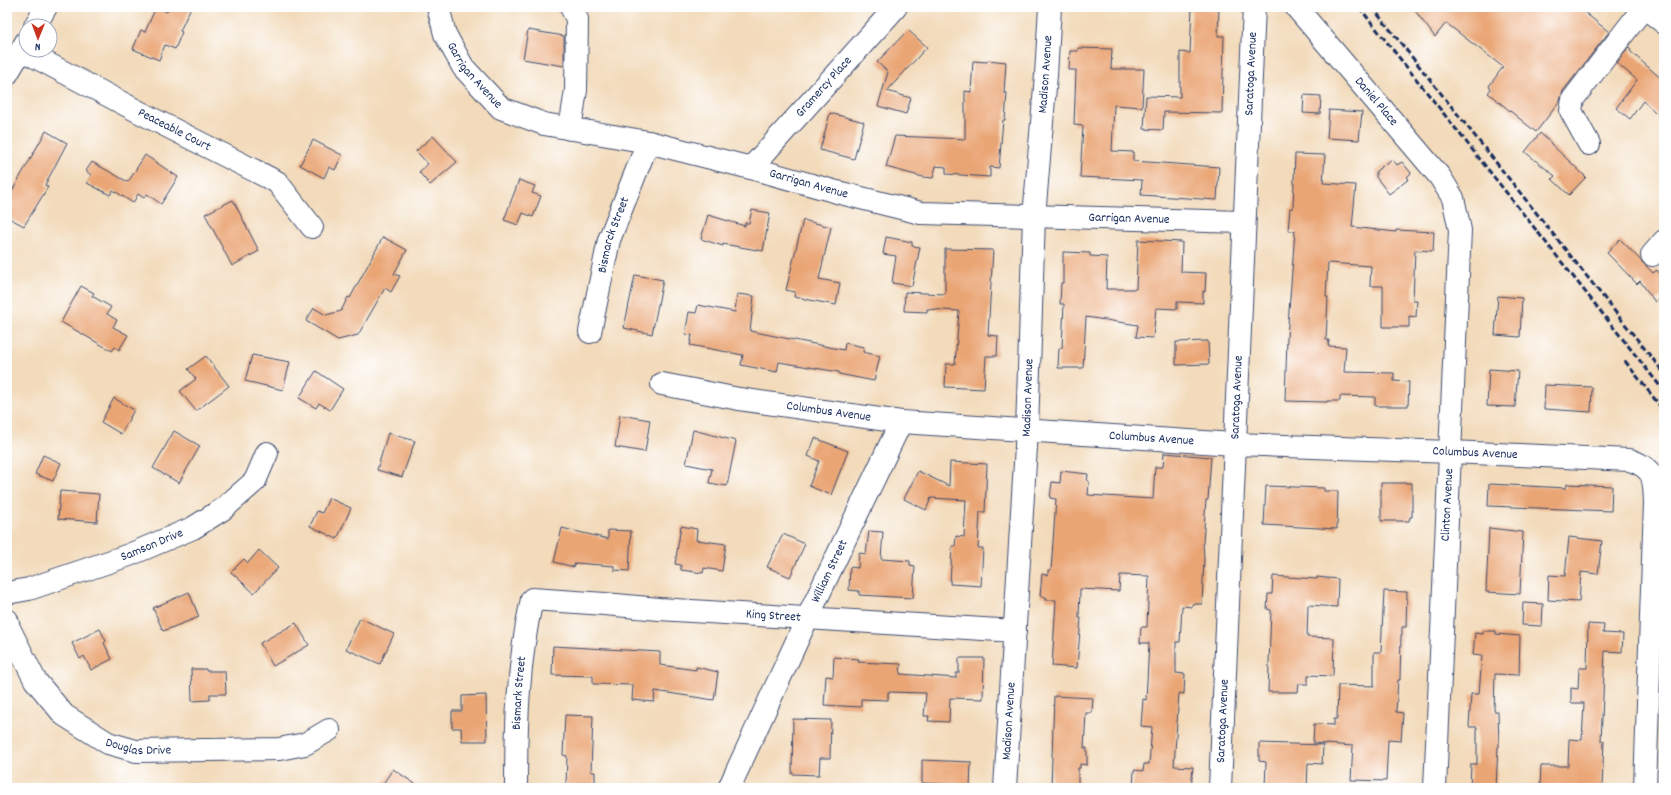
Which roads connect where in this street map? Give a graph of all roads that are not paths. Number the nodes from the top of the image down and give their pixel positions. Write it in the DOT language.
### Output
graph roads {
  1 [pos="46,7"];
  2 [pos="438,7"];
  3 [pos="571,7"];
  4 [pos="896,7"];
  5 [pos="1050,7"];
  6 [pos="1254,7"];
  7 [pos="1296,7"];
  8 [pos="1644,7"];
  9 [pos="40,18"];
  10 [pos="1664,23"];
  11 [pos="18,56"];
  12 [pos="45,58"];
  13 [pos="7,74"];
  14 [pos="570,129"];
  15 [pos="648,142"];
  16 [pos="1589,144"];
  17 [pos="751,168"];
  18 [pos="1453,198"];
  19 [pos="1034,217"];
  20 [pos="1244,222"];
  21 [pos="312,227"];
  22 [pos="590,332"];
  23 [pos="662,384"];
  24 [pos="901,422"];
  25 [pos="1027,430"];
  26 [pos="1234,444"];
  27 [pos="1450,452"];
  28 [pos="267,453"];
  29 [pos="7,593"];
  30 [pos="532,599"];
  31 [pos="807,619"];
  32 [pos="7,620"];
  33 [pos="1015,631"];
  34 [pos="329,730"];
  35 [pos="516,788"];
  36 [pos="729,788"];
  37 [pos="1005,788"];
  38 [pos="1220,788"];
  39 [pos="1435,788"];
  40 [pos="1645,788"];
  1 -- 9 [label="street"];
  2 -- 14 [label="street, Garrigan Avenue"];
  3 -- 14 [label="street"];
  4 -- 17 [label="street, Gramercy Place"];
  5 -- 19 [label="street, Madison Avenue"];
  6 -- 20 [label="street, Saratoga Avenue"];
  7 -- 18 [label="street, Daniel Place"];
  8 -- 10 [label="street"];
  8 -- 16 [label="street"];
  11 -- 13 [label="street"];
  12 -- 21 [label="street, Peaceable Court"];
  14 -- 15 [label="street, Garrigan Avenue"];
  15 -- 17 [label="street, Garrigan Avenue"];
  15 -- 22 [label="street, Bismarck Street"];
  17 -- 19 [label="street, Garrigan Avenue"];
  18 -- 27 [label="street, Clinton Avenue"];
  19 -- 20 [label="street, Garrigan Avenue"];
  19 -- 25 [label="street, Madison Avenue"];
  20 -- 26 [label="street, Saratoga Avenue"];
  23 -- 24 [label="street, Columbus Avenue"];
  24 -- 25 [label="street, Columbus Avenue"];
  24 -- 31 [label="street, William Street"];
  25 -- 26 [label="street, Columbus Avenue"];
  25 -- 33 [label="street, Madison Avenue"];
  26 -- 27 [label="street, Columbus Avenue"];
  26 -- 38 [label="street, Saratoga Avenue"];
  27 -- 39 [label="street, Clinton Avenue"];
  27 -- 40 [label="street, Columbus Avenue"];
  28 -- 29 [label="street, Samson Drive"];
  30 -- 31 [label="street, King Street"];
  30 -- 35 [label="street, Bismark Street"];
  31 -- 33 [label="street, King Street"];
  31 -- 36 [label="street, William Street"];
  32 -- 34 [label="street, Douglas Drive"];
  33 -- 37 [label="street, Madison Avenue"];
}
